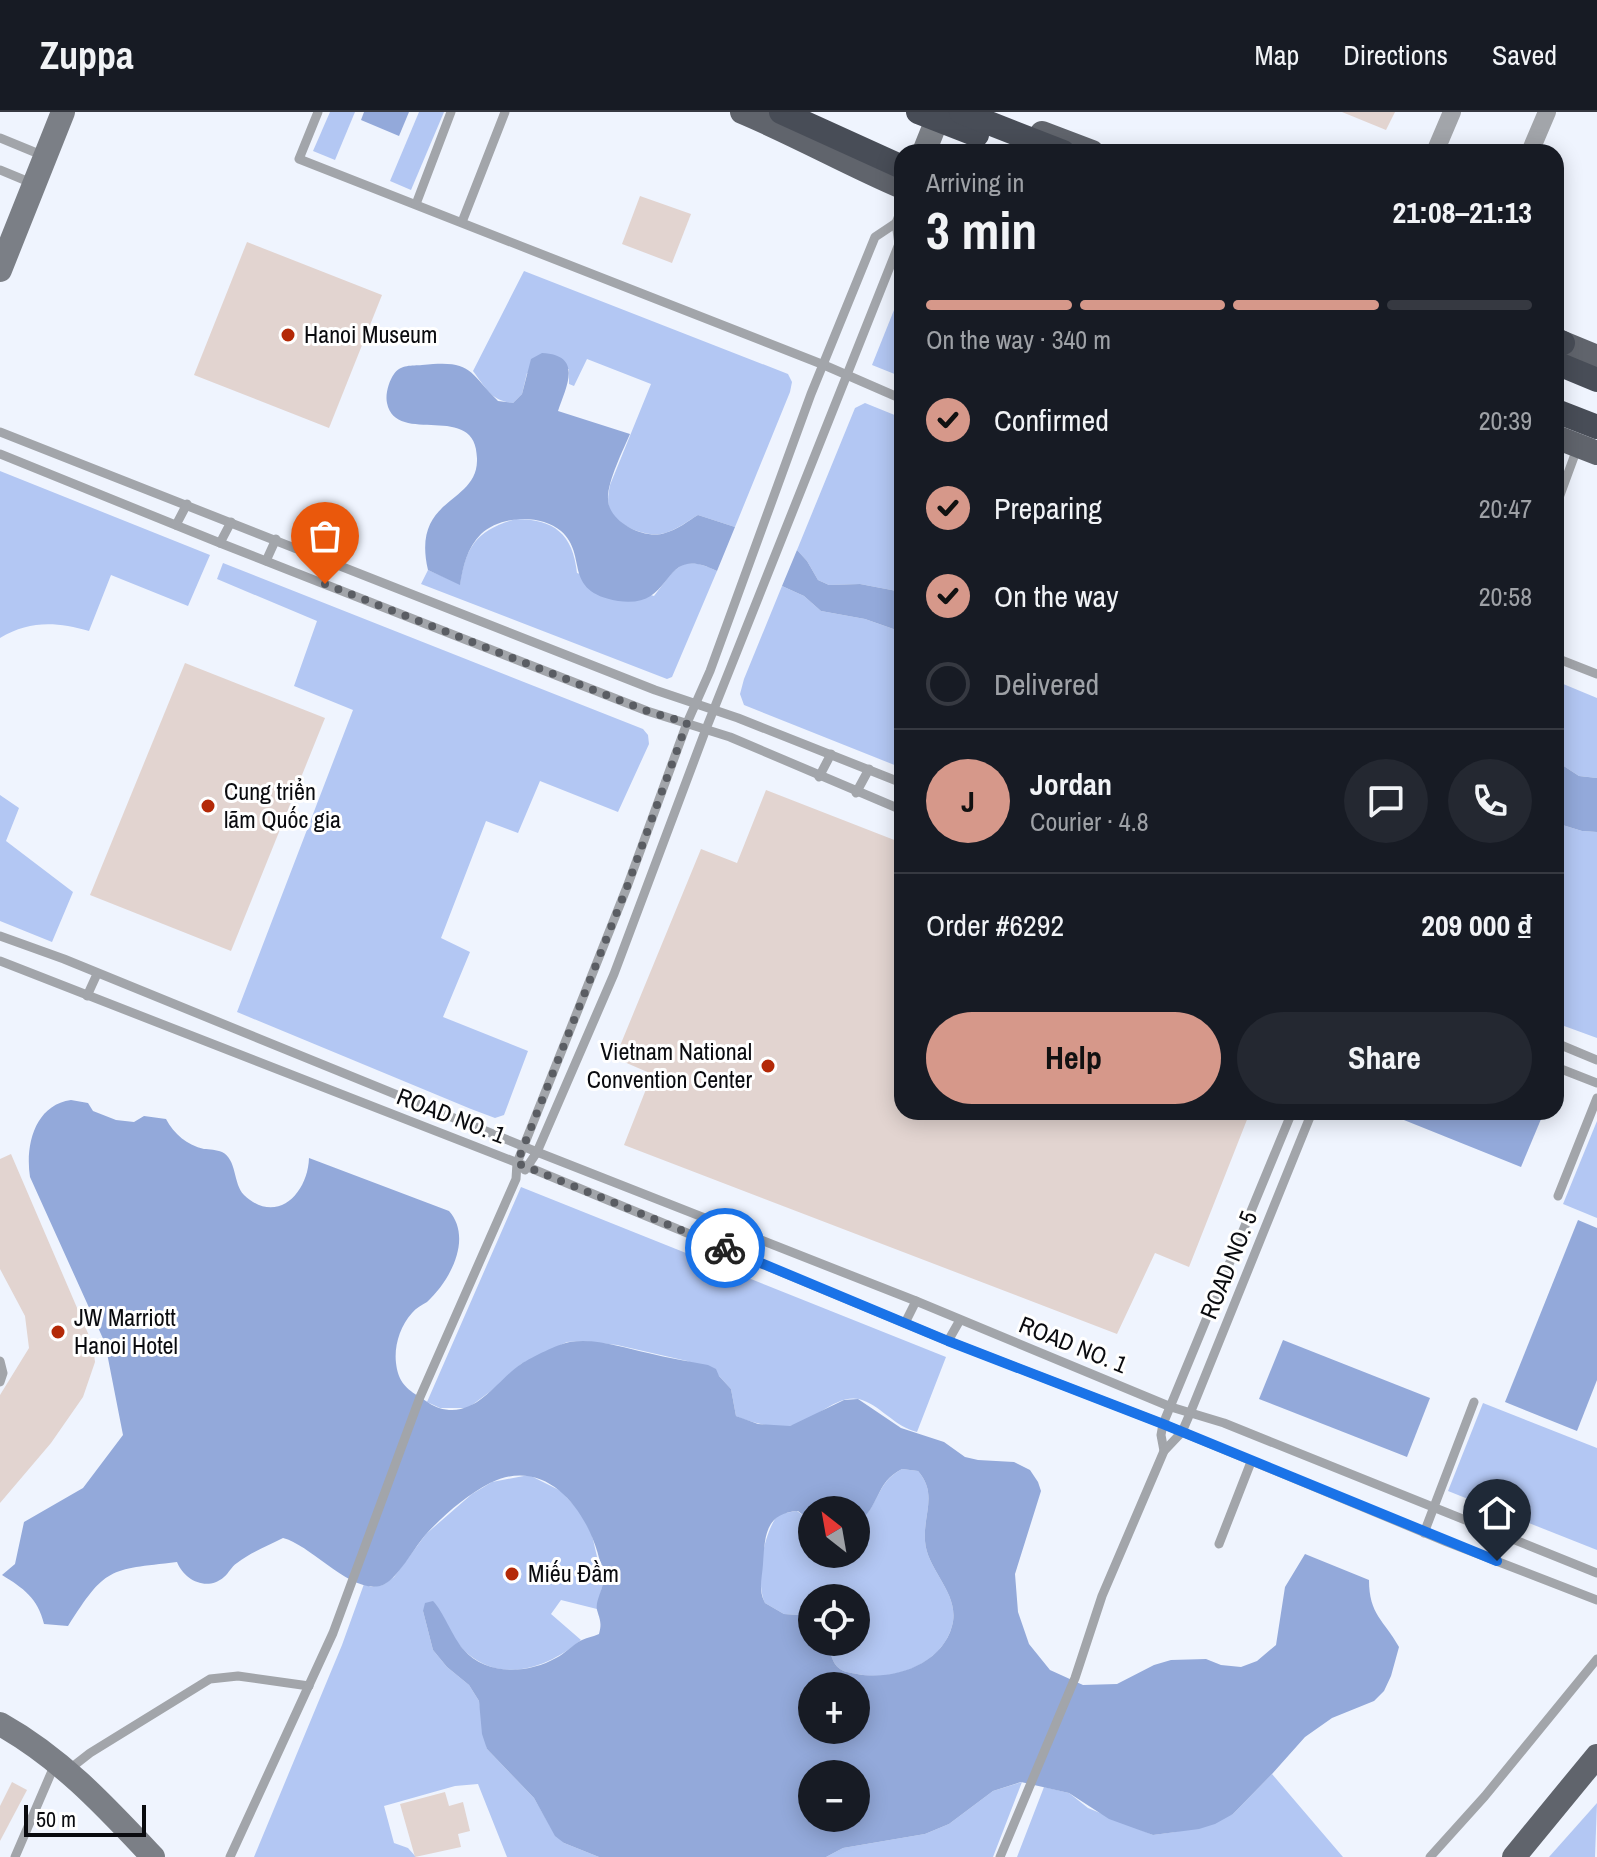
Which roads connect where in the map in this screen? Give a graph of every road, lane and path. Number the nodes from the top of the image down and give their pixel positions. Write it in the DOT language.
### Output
graph roads {
  1 [pos="63,112"];
  2 [pos="318,112"];
  3 [pos="451,112"];
  4 [pos="505,112"];
  5 [pos="742,112"];
  6 [pos="781,112"];
  7 [pos="799,112"];
  8 [pos="918,112"];
  9 [pos="940,112"];
  10 [pos="961,112"];
  11 [pos="987,112"];
  12 [pos="1452,112"];
  13 [pos="1547,112"];
  14 [pos="0,138"];
  15 [pos="927,144"];
  16 [pos="1000,144"];
  17 [pos="1043,144"];
  18 [pos="1071,144"];
  19 [pos="1438,144"];
  20 [pos="1533,144"];
  21 [pos="894,150"];
  22 [pos="44,156"];
  23 [pos="894,163"];
  24 [pos="0,170"];
  25 [pos="894,184"];
  26 [pos="34,185"];
  27 [pos="416,204"];
  28 [pos="462,222"];
  29 [pos="894,224"];
  30 [pos="894,257"];
  31 [pos="0,270"];
  32 [pos="1564,348"];
  33 [pos="1564,351"];
  34 [pos="1597,357"];
  35 [pos="824,365"];
  36 [pos="847,376"];
  37 [pos="1597,380"];
  38 [pos="894,396"];
  39 [pos="1564,414"];
  40 [pos="1597,427"];
  41 [pos="0,432"];
  42 [pos="1569,444"];
  43 [pos="0,454"];
  44 [pos="1564,468"];
  45 [pos="187,504"];
  46 [pos="231,522"];
  47 [pos="176,525"];
  48 [pos="276,539"];
  49 [pos="220,543"];
  50 [pos="266,561"];
  51 [pos="1564,661"];
  52 [pos="1597,674"];
  53 [pos="694,705"];
  54 [pos="714,712"];
  55 [pos="687,723"];
  56 [pos="706,729"];
  57 [pos="831,754"];
  58 [pos="869,769"];
  59 [pos="819,777"];
  60 [pos="894,780"];
  61 [pos="856,793"];
  62 [pos="894,807"];
  63 [pos="627,887"];
  64 [pos="643,895"];
  65 [pos="2,937"];
  66 [pos="0,949"];
  67 [pos="0,961"];
  68 [pos="594,971"];
  69 [pos="97,974"];
  70 [pos="614,974"];
  71 [pos="87,996"];
  72 [pos="1564,1046"];
  73 [pos="1597,1060"];
  74 [pos="1564,1070"];
  75 [pos="1597,1083"];
  76 [pos="1597,1098"];
  77 [pos="1289,1120"];
  78 [pos="1309,1120"];
  79 [pos="524,1146"];
  80 [pos="537,1152"];
  81 [pos="517,1163"];
  82 [pos="528,1167"];
  83 [pos="516,1179"];
  84 [pos="1558,1196"];
  85 [pos="659,1200"];
  86 [pos="700,1217"];
  87 [pos="651,1218"];
  88 [pos="691,1234"];
  89 [pos="808,1260"];
  90 [pos="841,1272"];
  91 [pos="803,1280"];
  92 [pos="834,1292"];
  93 [pos="916,1301"];
  94 [pos="960,1320"];
  95 [pos="906,1321"];
  96 [pos="948,1341"];
  97 [pos="0,1361"];
  98 [pos="0,1382"];
  99 [pos="1474,1402"];
  100 [pos="1171,1407"];
  101 [pos="1191,1411"];
  102 [pos="1163,1424"];
  103 [pos="1182,1432"];
  104 [pos="1164,1451"];
  105 [pos="1251,1462"];
  106 [pos="1434,1507"];
  107 [pos="1424,1533"];
  108 [pos="1219,1544"];
  109 [pos="1597,1573"];
  110 [pos="1597,1600"];
  111 [pos="1597,1659"];
  112 [pos="309,1686"];
  113 [pos="0,1724"];
  114 [pos="1597,1756"];
  115 [pos="62,1766"];
  116 [pos="144,1851"];
  117 [pos="15,1857"];
  118 [pos="230,1857"];
  119 [pos="1000,1857"];
  120 [pos="1430,1857"];
  121 [pos="1514,1857"];
  1 -- 22 [label="street"];
  2 -- 27 [label="lane"];
  3 -- 27 [label="lane"];
  4 -- 28 [label="lane"];
  5 -- 25 [label="main road"];
  6 -- 23 [label="highway"];
  7 -- 21 [label="highway"];
  8 -- 16 [label="highway"];
  9 -- 15 [label="street"];
  10 -- 17 [label="highway"];
  11 -- 18 [label="main road"];
  12 -- 19 [label="street"];
  13 -- 20 [label="street"];
  14 -- 22 [label="lane"];
  22 -- 26 [label="street"];
  24 -- 26 [label="lane"];
  26 -- 31 [label="street"];
  27 -- 28 [label="lane"];
  28 -- 35 [label="lane"];
  29 -- 35 [label="lane"];
  30 -- 36 [label="lane"];
  32 -- 34 [label="main road"];
  33 -- 37 [label="highway"];
  35 -- 36 [label="lane"];
  35 -- 53 [label="lane"];
  36 -- 38 [label="lane"];
  36 -- 54 [label="lane"];
  39 -- 40 [label="highway"];
  41 -- 45 [label="lane"];
  42 -- 44 [label="lane"];
  43 -- 47 [label="lane"];
  45 -- 46 [label="lane"];
  45 -- 47 [label="lane"];
  46 -- 48 [label="lane"];
  46 -- 49 [label="lane"];
  47 -- 49 [label="lane"];
  48 -- 50 [label="lane"];
  48 -- 53 [label="lane"];
  49 -- 50 [label="lane"];
  50 -- 55 [label="lane"];
  51 -- 52 [label="lane"];
  53 -- 54 [label="lane"];
  53 -- 55 [label="lane"];
  54 -- 56 [label="lane"];
  54 -- 57 [label="lane"];
  55 -- 56 [label="lane"];
  55 -- 63 [label="lane"];
  56 -- 59 [label="lane"];
  56 -- 64 [label="lane"];
  57 -- 58 [label="lane"];
  57 -- 59 [label="lane"];
  58 -- 60 [label="lane"];
  58 -- 61 [label="lane"];
  59 -- 61 [label="lane"];
  61 -- 62 [label="lane"];
  63 -- 64 [label="lane"];
  63 -- 68 [label="lane"];
  64 -- 70 [label="lane"];
  65 -- 66 [label="lane"];
  65 -- 69 [label="lane, ROAD NO. 1"];
  67 -- 71 [label="lane, ROAD NO. 1"];
  68 -- 70 [label="lane"];
  68 -- 79 [label="lane"];
  69 -- 71 [label="lane"];
  69 -- 79 [label="lane, ROAD NO. 1"];
  70 -- 80 [label="lane"];
  71 -- 81 [label="lane, ROAD NO. 1"];
  72 -- 73 [label="lane"];
  74 -- 75 [label="lane"];
  76 -- 84 [label="lane"];
  77 -- 100 [label="lane, ROAD NO. 5"];
  78 -- 101 [label="lane, ROAD NO. 5"];
  79 -- 80 [label="lane, ROAD NO. 1"];
  79 -- 81 [label="lane"];
  80 -- 82 [label="lane"];
  80 -- 85 [label="lane, ROAD NO. 1"];
  81 -- 82 [label="lane, ROAD NO. 1"];
  81 -- 83 [label="lane"];
  82 -- 83 [label="lane"];
  82 -- 87 [label="lane, ROAD NO. 1"];
  83 -- 112 [label="lane"];
  85 -- 86 [label="lane, ROAD NO. 1"];
  85 -- 87 [label="lane"];
  86 -- 88 [label="lane"];
  86 -- 89 [label="lane, ROAD NO. 1"];
  87 -- 88 [label="lane, ROAD NO. 1"];
  88 -- 91 [label="lane, ROAD NO. 1"];
  89 -- 90 [label="lane, ROAD NO. 1"];
  89 -- 91 [label="lane"];
  90 -- 92 [label="lane"];
  90 -- 93 [label="lane, ROAD NO. 1"];
  91 -- 92 [label="lane, ROAD NO. 1"];
  92 -- 95 [label="lane, ROAD NO. 1"];
  93 -- 94 [label="lane, ROAD NO. 1"];
  93 -- 95 [label="lane"];
  94 -- 96 [label="lane"];
  94 -- 100 [label="lane, ROAD NO. 1"];
  95 -- 96 [label="lane, ROAD NO. 1"];
  96 -- 102 [label="lane, ROAD NO. 1"];
  97 -- 98 [label="lane"];
  99 -- 106 [label="lane"];
  100 -- 101 [label="lane, ROAD NO. 1"];
  100 -- 102 [label="lane, ROAD NO. 5"];
  101 -- 103 [label="lane, ROAD NO. 5"];
  101 -- 106 [label="lane, ROAD NO. 1"];
  102 -- 103 [label="lane, ROAD NO. 1"];
  102 -- 104 [label="lane"];
  103 -- 104 [label="lane"];
  103 -- 105 [label="lane, ROAD NO. 1"];
  104 -- 119 [label="lane"];
  105 -- 107 [label="lane, ROAD NO. 1"];
  105 -- 108 [label="lane"];
  106 -- 107 [label="lane"];
  106 -- 109 [label="lane, ROAD NO. 1"];
  107 -- 110 [label="lane, ROAD NO. 1"];
  111 -- 120 [label="lane"];
  112 -- 115 [label="lane"];
  112 -- 118 [label="lane"];
  113 -- 115 [label="street"];
  114 -- 121 [label="main road"];
  115 -- 116 [label="street"];
  115 -- 117 [label="lane"];
}
